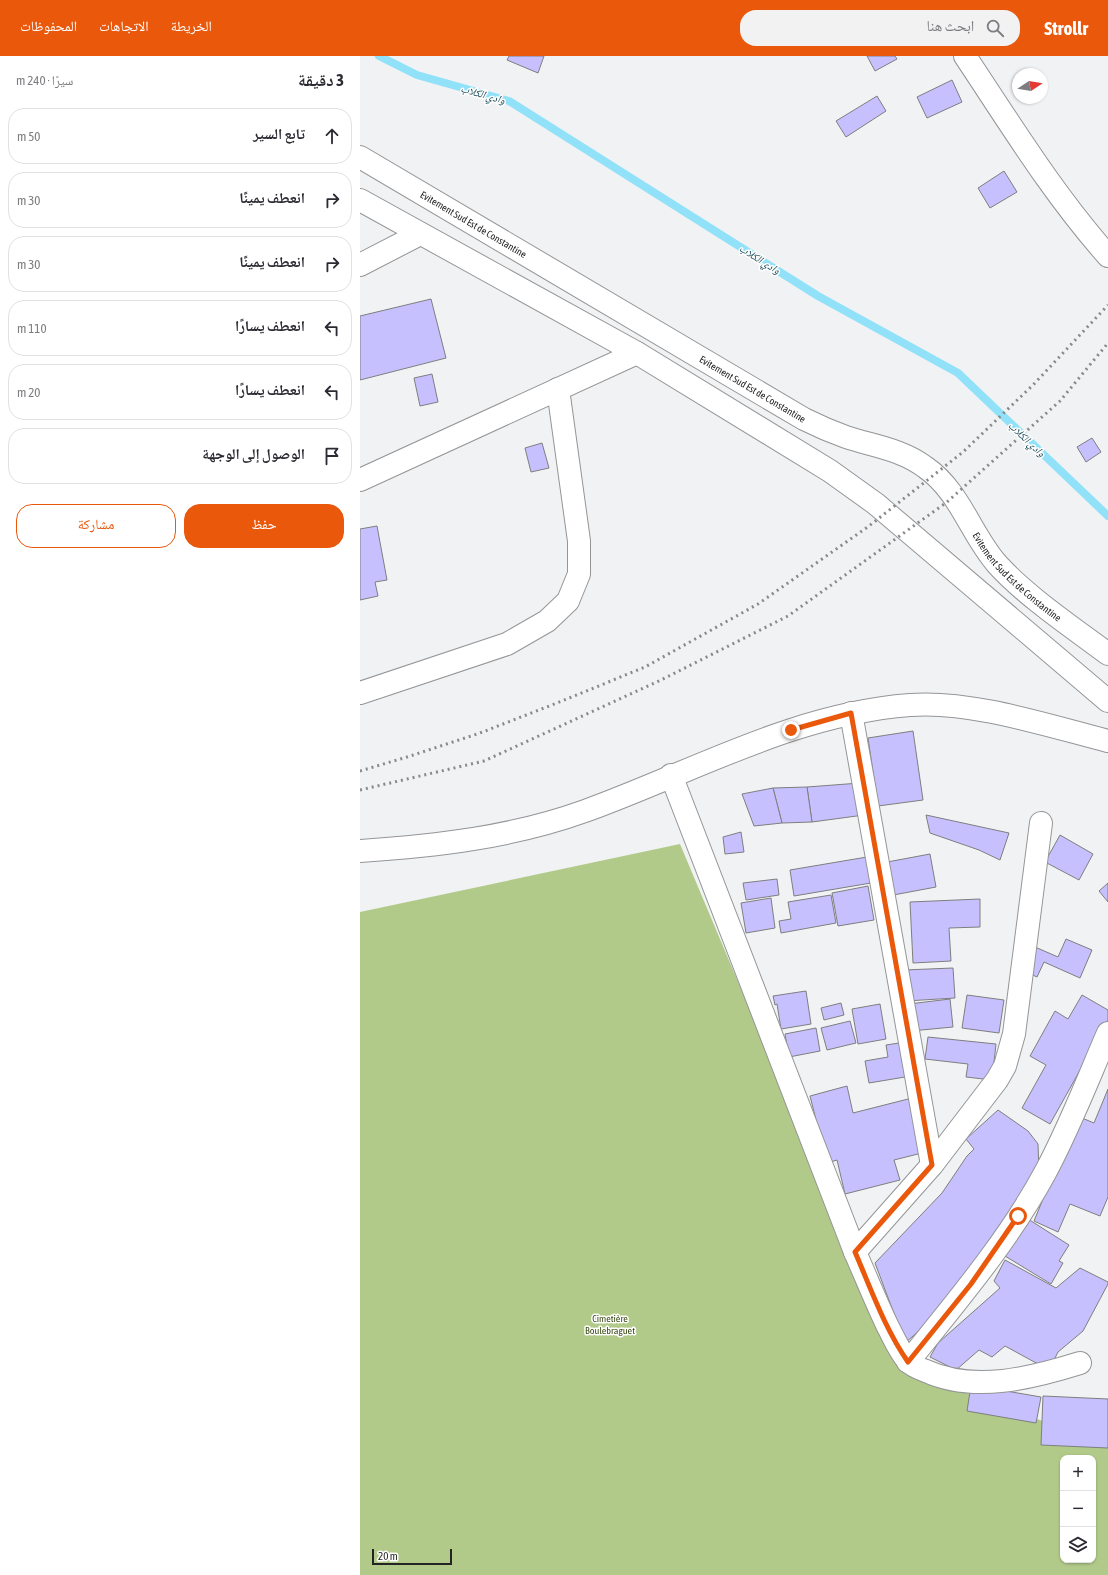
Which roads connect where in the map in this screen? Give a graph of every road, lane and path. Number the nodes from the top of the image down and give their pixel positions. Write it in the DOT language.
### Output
graph roads {
  1 [pos="965,56"];
  2 [pos="360,158"];
  3 [pos="360,200"];
  4 [pos="420,234"];
  5 [pos="1108,256"];
  6 [pos="360,266"];
  7 [pos="637,353"];
  8 [pos="558,389"];
  9 [pos="360,480"];
  10 [pos="1108,654"];
  11 [pos="360,692"];
  12 [pos="1108,701"];
  13 [pos="851,713"];
  14 [pos="1108,741"];
  15 [pos="671,775"];
  16 [pos="1041,823"];
  17 [pos="360,851"];
  18 [pos="1108,1033"];
  19 [pos="932,1165"];
  20 [pos="855,1252"];
  21 [pos="908,1362"];
  22 [pos="1080,1363"];
  1 -- 5 [label="main road"];
  2 -- 10 [label="main road, Evitement Sud Est de Constantine"];
  3 -- 4 [label="main road"];
  4 -- 6 [label="main road"];
  4 -- 7 [label="main road"];
  7 -- 8 [label="main road"];
  7 -- 12 [label="main road"];
  8 -- 9 [label="main road"];
  8 -- 11 [label="main road"];
  13 -- 14 [label="main road"];
  13 -- 15 [label="main road"];
  13 -- 19 [label="main road"];
  15 -- 17 [label="main road"];
  15 -- 20 [label="main road"];
  16 -- 19 [label="main road"];
  18 -- 21 [label="main road"];
  19 -- 20 [label="main road"];
  20 -- 21 [label="main road"];
  21 -- 22 [label="main road"];
}
